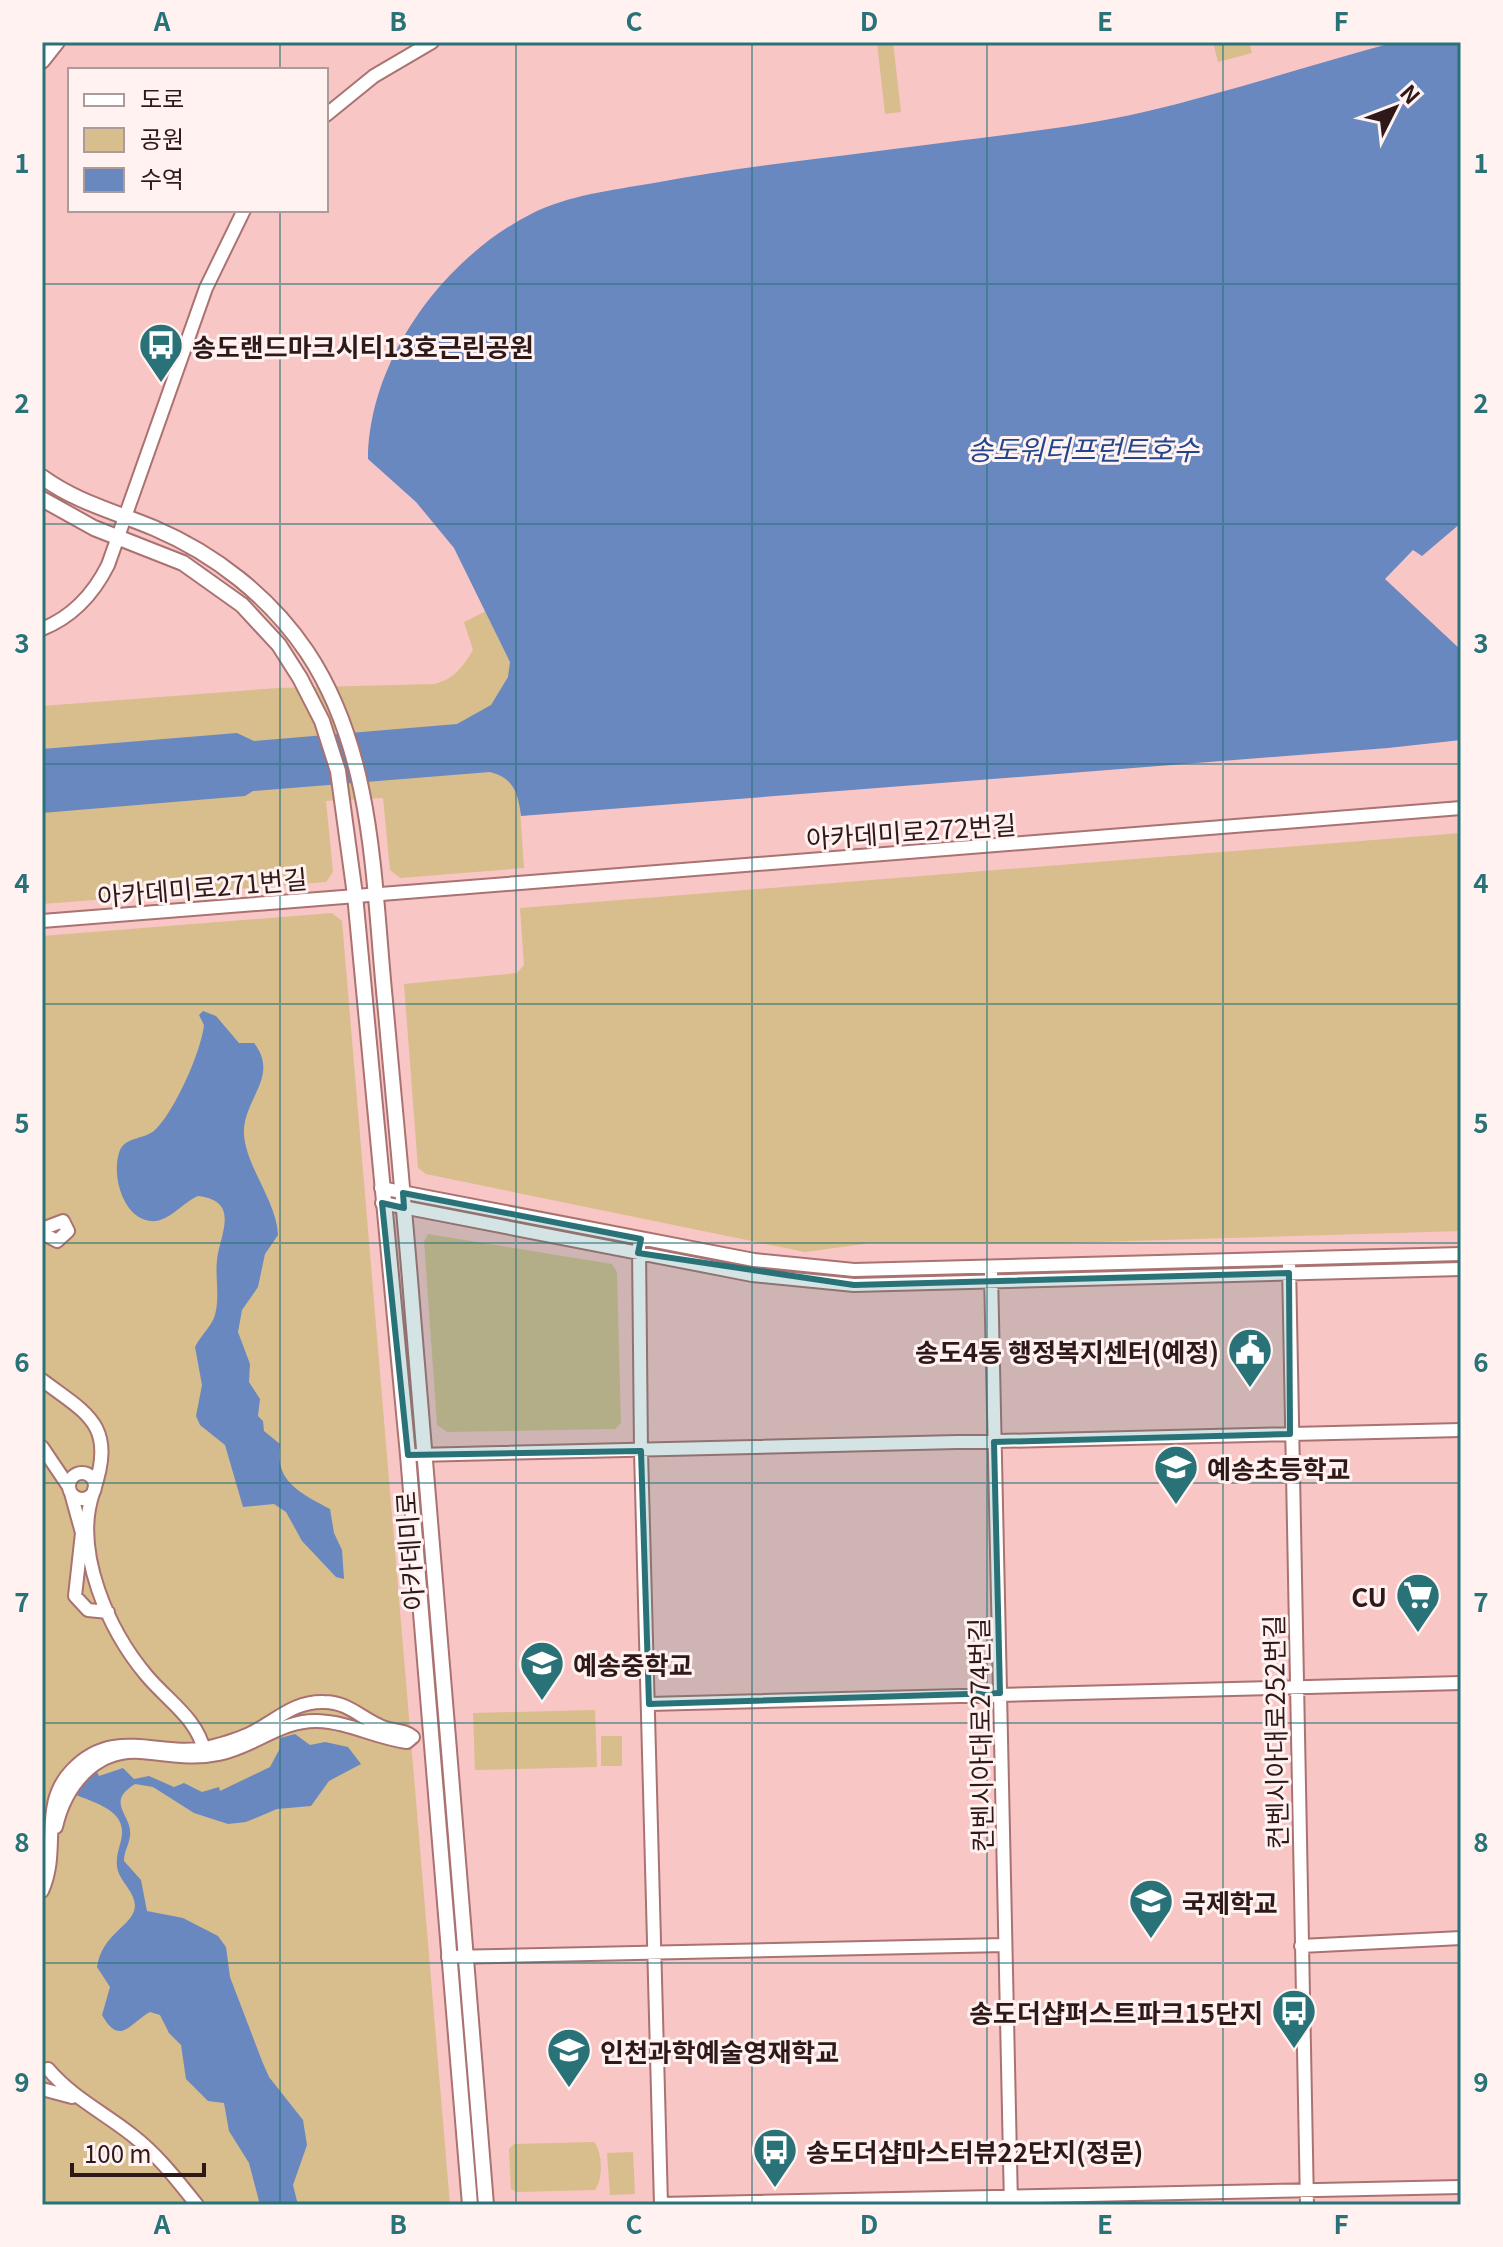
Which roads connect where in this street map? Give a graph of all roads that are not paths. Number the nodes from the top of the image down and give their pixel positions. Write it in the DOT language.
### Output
graph roads {
  1 [pos="57,42"];
  2 [pos="432,42"];
  3 [pos="42,61"];
  4 [pos="328,113"];
  5 [pos="243,212"];
  6 [pos="42,477"];
  7 [pos="42,499"];
  8 [pos="127,518"];
  9 [pos="121,537"];
  10 [pos="42,629"];
  11 [pos="1461,808"];
  12 [pos="365,895"];
  13 [pos="42,921"];
  14 [pos="381,1196"];
  15 [pos="403,1200"];
  16 [pos="641,1239"];
  17 [pos="638,1253"];
  18 [pos="1461,1254"];
  19 [pos="1289,1258"];
  20 [pos="991,1264"];
  21 [pos="1461,1269"];
  22 [pos="1289,1273"];
  23 [pos="991,1279"];
  24 [pos="42,1380"];
  25 [pos="1461,1430"];
  26 [pos="1290,1434"];
  27 [pos="994,1442"];
  28 [pos="42,1447"];
  29 [pos="641,1451"];
  30 [pos="424,1454"];
  31 [pos="408,1455"];
  32 [pos="102,1463"];
  33 [pos="60,1470"];
  34 [pos="80,1474"];
  35 [pos="70,1491"];
  36 [pos="93,1492"];
  37 [pos="108,1612"];
  38 [pos="1461,1683"];
  39 [pos="1296,1689"];
  40 [pos="1000,1693"];
  41 [pos="310,1702"];
  42 [pos="649,1704"];
  43 [pos="350,1706"];
  44 [pos="313,1721"];
  45 [pos="344,1724"];
  46 [pos="204,1752"];
  47 [pos="42,1891"];
  48 [pos="1461,1938"];
  49 [pos="1005,1945"];
  50 [pos="1301,1946"];
  51 [pos="656,1953"];
  52 [pos="448,1957"];
  53 [pos="467,1957"];
  54 [pos="44,2065"];
  55 [pos="42,2088"];
  56 [pos="75,2098"];
  57 [pos="1461,2187"];
  58 [pos="1307,2191"];
  59 [pos="1011,2201"];
  60 [pos="661,2204"];
  61 [pos="197,2205"];
  62 [pos="470,2205"];
  63 [pos="486,2205"];
  64 [pos="1307,2205"];
  1 -- 3 [label="main road"];
  2 -- 4 [label="street"];
  5 -- 8 [label="street"];
  6 -- 8 [label="main road"];
  7 -- 9 [label="main road"];
  8 -- 9 [label="street"];
  8 -- 12 [label="main road"];
  9 -- 10 [label="street"];
  9 -- 12 [label="main road"];
  11 -- 12 [label="street, 아카데미로272번길"];
  12 -- 13 [label="street, 아카데미로271번길"];
  12 -- 14 [label="main road, 아카데미로"];
  12 -- 15 [label="main road, 아카데미로"];
  14 -- 15 [label="street"];
  14 -- 31 [label="main road, 아카데미로"];
  15 -- 16 [label="street"];
  15 -- 17 [label="street"];
  15 -- 30 [label="main road, 아카데미로"];
  16 -- 17 [label="street"];
  16 -- 20 [label="street"];
  17 -- 23 [label="street"];
  17 -- 29 [label="street"];
  18 -- 19 [label="street"];
  19 -- 20 [label="street"];
  19 -- 22 [label="street, 컨벤시아대로252번길"];
  20 -- 23 [label="street, 컨벤시아대로274번길"];
  21 -- 22 [label="street"];
  22 -- 23 [label="street"];
  22 -- 26 [label="street, 컨벤시아대로252번길"];
  23 -- 27 [label="street, 컨벤시아대로274번길"];
  24 -- 32 [label="street"];
  25 -- 26 [label="street"];
  26 -- 27 [label="street"];
  26 -- 39 [label="street, 컨벤시아대로252번길"];
  27 -- 29 [label="street"];
  27 -- 40 [label="street, 컨벤시아대로274번길"];
  28 -- 33 [label="street"];
  29 -- 30 [label="street"];
  29 -- 42 [label="street"];
  30 -- 31 [label="street"];
  30 -- 53 [label="main road, 아카데미로"];
  31 -- 52 [label="main road, 아카데미로"];
  32 -- 34 [label="street"];
  32 -- 36 [label="street"];
  33 -- 34 [label="street"];
  33 -- 35 [label="street"];
  34 -- 35 [label="street"];
  34 -- 36 [label="street"];
  35 -- 36 [label="street"];
  35 -- 37 [label="street"];
  36 -- 37 [label="street"];
  37 -- 46 [label="street"];
  38 -- 39 [label="street"];
  39 -- 40 [label="street"];
  39 -- 50 [label="street, 컨벤시아대로252번길"];
  40 -- 42 [label="street"];
  40 -- 49 [label="street, 컨벤시아대로274번길"];
  41 -- 43 [label="street"];
  41 -- 44 [label="street"];
  41 -- 46 [label="street"];
  42 -- 51 [label="street"];
  43 -- 45 [label="street"];
  43 -- 45 [label="street"];
  44 -- 45 [label="street"];
  44 -- 46 [label="street"];
  46 -- 47 [label="street"];
  48 -- 50 [label="street"];
  49 -- 51 [label="street"];
  49 -- 59 [label="street, 컨벤시아대로274번길"];
  50 -- 58 [label="street, 컨벤시아대로252번길"];
  51 -- 53 [label="street"];
  51 -- 60 [label="street"];
  52 -- 53 [label="street"];
  52 -- 62 [label="main road, 아카데미로"];
  53 -- 63 [label="main road, 아카데미로"];
  54 -- 55 [label="street"];
  54 -- 56 [label="street"];
  55 -- 56 [label="street"];
  56 -- 61 [label="street"];
  57 -- 58 [label="street"];
  58 -- 59 [label="street"];
  58 -- 64 [label="street, 컨벤시아대로252번길"];
  59 -- 60 [label="street"];
}
